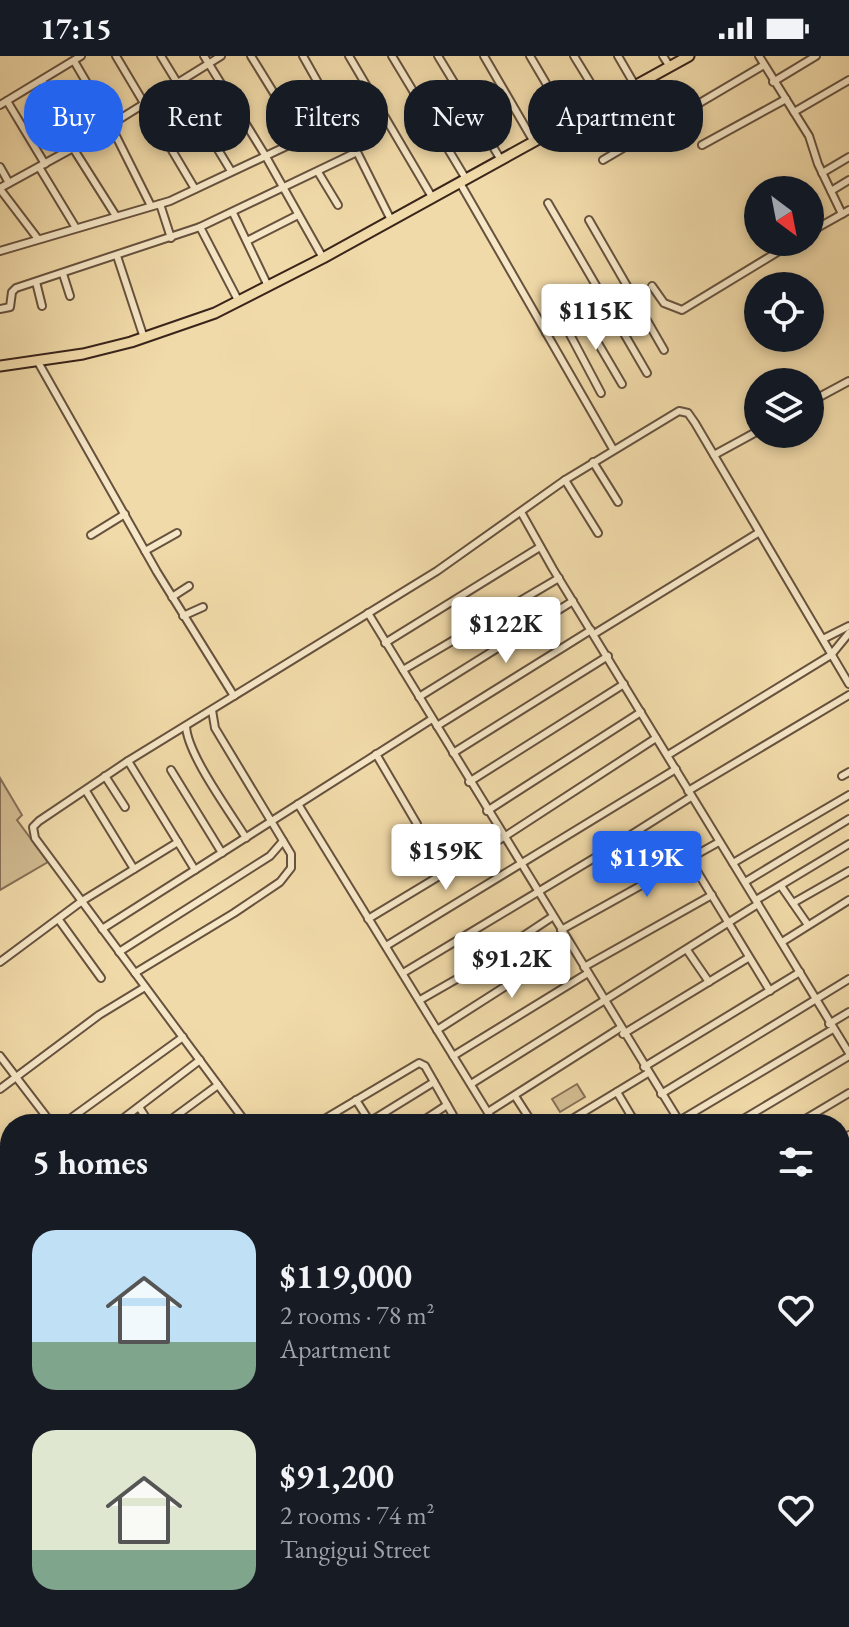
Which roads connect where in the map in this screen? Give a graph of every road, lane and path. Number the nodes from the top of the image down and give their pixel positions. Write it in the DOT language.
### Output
graph roads {
  1 [pos="116,56"];
  2 [pos="161,56"];
  3 [pos="221,56"];
  4 [pos="251,56"];
  5 [pos="303,56"];
  6 [pos="349,56"];
  7 [pos="392,56"];
  8 [pos="438,56"];
  9 [pos="484,56"];
  10 [pos="530,56"];
  11 [pos="574,56"];
  12 [pos="618,56"];
  13 [pos="663,56"];
  14 [pos="689,56"];
  15 [pos="759,56"];
  16 [pos="816,56"];
  17 [pos="78,58"];
  18 [pos="206,59"];
  19 [pos="764,65"];
  20 [pos="670,67"];
  21 [pos="44,80"];
  22 [pos="89,80"];
  23 [pos="175,80"];
  24 [pos="181,80"];
  25 [pos="266,80"];
  26 [pos="317,80"];
  27 [pos="544,80"];
  28 [pos="589,80"];
  29 [pos="632,80"];
  30 [pos="648,80"];
  31 [pos="849,80"];
  32 [pos="773,82"];
  33 [pos="24,91"];
  34 [pos="139,96"];
  35 [pos="786,99"];
  36 [pos="3,103"];
  37 [pos="794,112"];
  38 [pos="528,132"];
  39 [pos="703,144"];
  40 [pos="528,145"];
  41 [pos="123,149"];
  42 [pos="66,152"];
  43 [pos="79,152"];
  44 [pos="173,152"];
  45 [pos="219,152"];
  46 [pos="271,152"];
  47 [pos="357,152"];
  48 [pos="265,155"];
  49 [pos="849,157"];
  50 [pos="501,160"];
  51 [pos="603,160"];
  52 [pos="42,166"];
  53 [pos="0,167"];
  54 [pos="231,171"];
  55 [pos="318,172"];
  56 [pos="822,173"];
  57 [pos="849,180"];
  58 [pos="463,181"];
  59 [pos="9,183"];
  60 [pos="0,189"];
  61 [pos="195,189"];
  62 [pos="283,189"];
  63 [pos="831,191"];
  64 [pos="432,197"];
  65 [pos="548,203"];
  66 [pos="160,204"];
  67 [pos="338,205"];
  68 [pos="151,206"];
  69 [pos="846,212"];
  70 [pos="233,213"];
  71 [pos="298,215"];
  72 [pos="116,216"];
  73 [pos="391,220"];
  74 [pos="589,220"];
  75 [pos="824,224"];
  76 [pos="200,227"];
  77 [pos="76,228"];
  78 [pos="171,238"];
  79 [pos="38,239"];
  80 [pos="247,241"];
  81 [pos="0,251"];
  82 [pos="117,256"];
  83 [pos="771,256"];
  84 [pos="323,258"];
  85 [pos="63,274"];
  86 [pos="36,282"];
  87 [pos="268,286"];
  88 [pos="652,286"];
  89 [pos="630,290"];
  90 [pos="70,296"];
  91 [pos="239,302"];
  92 [pos="607,302"];
  93 [pos="42,306"];
  94 [pos="0,309"];
  95 [pos="582,316"];
  96 [pos="565,325"];
  97 [pos="546,333"];
  98 [pos="144,338"];
  99 [pos="664,350"];
  100 [pos="38,362"];
  101 [pos="0,366"];
  102 [pos="647,373"];
  103 [pos="849,381"];
  104 [pos="622,384"];
  105 [pos="601,393"];
  106 [pos="824,394"];
  107 [pos="744,439"];
  108 [pos="613,449"];
  109 [pos="714,455"];
  110 [pos="593,462"];
  111 [pos="565,480"];
  112 [pos="618,502"];
  113 [pos="521,512"];
  114 [pos="125,514"];
  115 [pos="177,533"];
  116 [pos="598,533"];
  117 [pos="758,533"];
  118 [pos="91,535"];
  119 [pos="540,547"];
  120 [pos="145,551"];
  121 [pos="559,578"];
  122 [pos="189,586"];
  123 [pos="172,597"];
  124 [pos="573,601"];
  125 [pos="203,607"];
  126 [pos="368,613"];
  127 [pos="183,616"];
  128 [pos="849,626"];
  129 [pos="592,632"];
  130 [pos="849,633"];
  131 [pos="823,639"];
  132 [pos="385,643"];
  133 [pos="831,655"];
  134 [pos="608,656"];
  135 [pos="403,670"];
  136 [pos="624,684"];
  137 [pos="849,684"];
  138 [pos="849,695"];
  139 [pos="234,696"];
  140 [pos="419,697"];
  141 [pos="212,710"];
  142 [pos="641,712"];
  143 [pos="432,719"];
  144 [pos="186,726"];
  145 [pos="437,726"];
  146 [pos="656,738"];
  147 [pos="453,753"];
  148 [pos="376,754"];
  149 [pos="668,755"];
  150 [pos="128,761"];
  151 [pos="676,769"];
  152 [pos="171,770"];
  153 [pos="105,776"];
  154 [pos="469,782"];
  155 [pos="86,791"];
  156 [pos="690,794"];
  157 [pos="849,795"];
  158 [pos="298,804"];
  159 [pos="125,807"];
  160 [pos="487,811"];
  161 [pos="849,819"];
  162 [pos="272,821"];
  163 [pos="417,824"];
  164 [pos="504,837"];
  165 [pos="246,838"];
  166 [pos="283,841"];
  167 [pos="178,842"];
  168 [pos="719,842"];
  169 [pos="849,844"];
  170 [pos="222,853"];
  171 [pos="689,858"];
  172 [pos="521,863"];
  173 [pos="733,863"];
  174 [pos="134,869"];
  175 [pos="195,870"];
  176 [pos="849,871"];
  177 [pos="745,882"];
  178 [pos="781,886"];
  179 [pos="538,892"];
  180 [pos="712,895"];
  181 [pos="849,900"];
  182 [pos="82,901"];
  183 [pos="757,902"];
  184 [pos="793,903"];
  185 [pos="552,917"];
  186 [pos="368,919"];
  187 [pos="59,920"];
  188 [pos="728,923"];
  189 [pos="808,925"];
  190 [pos="102,929"];
  191 [pos="561,930"];
  192 [pos="782,942"];
  193 [pos="570,945"];
  194 [pos="386,946"];
  195 [pos="687,950"];
  196 [pos="119,952"];
  197 [pos="748,958"];
  198 [pos="0,962"];
  199 [pos="586,970"];
  200 [pos="800,972"];
  201 [pos="135,973"];
  202 [pos="403,973"];
  203 [pos="101,978"];
  204 [pos="849,979"];
  205 [pos="709,982"];
  206 [pos="145,987"];
  207 [pos="770,991"];
  208 [pos="815,999"];
  209 [pos="420,1000"];
  210 [pos="604,1000"];
  211 [pos="849,1012"];
  212 [pos="831,1026"];
  213 [pos="437,1030"];
  214 [pos="622,1031"];
  215 [pos="183,1037"];
  216 [pos="848,1049"];
  217 [pos="0,1056"];
  218 [pos="453,1056"];
  219 [pos="200,1060"];
  220 [pos="646,1070"];
  221 [pos="16,1078"];
  222 [pos="434,1082"];
  223 [pos="471,1084"];
  224 [pos="218,1085"];
  225 [pos="0,1089"];
  226 [pos="617,1092"];
  227 [pos="849,1093"];
  228 [pos="661,1094"];
  229 [pos="515,1096"];
  230 [pos="356,1100"];
  231 [pos="447,1105"];
  232 [pos="139,1107"];
  233 [pos="488,1112"];
  234 [pos="44,1114"];
  235 [pos="77,1114"];
  236 [pos="130,1114"];
  237 [pos="144,1114"];
  238 [pos="179,1114"];
  239 [pos="240,1114"];
  240 [pos="333,1114"];
  241 [pos="363,1114"];
  242 [pos="382,1114"];
  243 [pos="433,1114"];
  244 [pos="452,1114"];
  245 [pos="527,1114"];
  246 [pos="581,1114"];
  247 [pos="630,1114"];
  248 [pos="674,1114"];
  249 [pos="694,1114"];
  250 [pos="750,1114"];
  251 [pos="814,1114"];
  1 -- 34 [label="street"];
  2 -- 23 [label="street"];
  3 -- 18 [label="street"];
  4 -- 25 [label="street"];
  5 -- 26 [label="street"];
  6 -- 64 [label="street"];
  7 -- 58 [label="street"];
  8 -- 50 [label="street"];
  9 -- 38 [label="street"];
  10 -- 27 [label="street"];
  11 -- 28 [label="street"];
  12 -- 29 [label="street"];
  13 -- 20 [label="street"];
  14 -- 20 [label="main road"];
  15 -- 19 [label="street"];
  16 -- 32 [label="street"];
  17 -- 21 [label="street"];
  17 -- 22 [label="street"];
  18 -- 24 [label="street"];
  18 -- 48 [label="street"];
  19 -- 32 [label="street"];
  19 -- 51 [label="street"];
  20 -- 30 [label="main road"];
  31 -- 37 [label="street"];
  32 -- 35 [label="street"];
  33 -- 36 [label="street"];
  35 -- 37 [label="street"];
  35 -- 39 [label="street"];
  36 -- 52 [label="street"];
  37 -- 56 [label="street"];
  40 -- 50 [label="main road"];
  41 -- 68 [label="street"];
  42 -- 52 [label="street"];
  43 -- 72 [label="street"];
  44 -- 61 [label="street"];
  45 -- 54 [label="street"];
  46 -- 48 [label="street"];
  47 -- 55 [label="street"];
  47 -- 73 [label="street"];
  48 -- 54 [label="street"];
  48 -- 62 [label="street"];
  49 -- 56 [label="street"];
  50 -- 58 [label="main road"];
  52 -- 59 [label="street"];
  52 -- 77 [label="street"];
  53 -- 59 [label="street"];
  54 -- 61 [label="street"];
  55 -- 62 [label="street"];
  55 -- 67 [label="street"];
  56 -- 63 [label="street"];
  57 -- 63 [label="street"];
  58 -- 64 [label="main road"];
  58 -- 97 [label="street"];
  59 -- 60 [label="street"];
  60 -- 79 [label="street"];
  61 -- 66 [label="street"];
  62 -- 70 [label="street"];
  62 -- 71 [label="street"];
  63 -- 69 [label="street"];
  64 -- 73 [label="main road"];
  65 -- 92 [label="street"];
  66 -- 68 [label="street"];
  66 -- 78 [label="street"];
  68 -- 72 [label="street"];
  69 -- 75 [label="street"];
  70 -- 76 [label="street"];
  70 -- 80 [label="street"];
  71 -- 80 [label="street"];
  71 -- 84 [label="street"];
  72 -- 77 [label="street"];
  73 -- 84 [label="main road"];
  74 -- 89 [label="street"];
  76 -- 78 [label="street"];
  76 -- 91 [label="street"];
  77 -- 79 [label="street"];
  78 -- 82 [label="street"];
  79 -- 81 [label="street"];
  80 -- 87 [label="street"];
  82 -- 85 [label="street"];
  82 -- 98 [label="street"];
  83 -- 88 [label="street"];
  84 -- 87 [label="main road"];
  85 -- 86 [label="street"];
  85 -- 90 [label="street"];
  86 -- 93 [label="street"];
  86 -- 94 [label="street"];
  87 -- 91 [label="main road"];
  89 -- 92 [label="street"];
  89 -- 99 [label="street"];
  91 -- 98 [label="main road"];
  92 -- 95 [label="street"];
  92 -- 102 [label="street"];
  95 -- 96 [label="street"];
  95 -- 104 [label="street"];
  96 -- 97 [label="street"];
  96 -- 105 [label="street"];
  97 -- 108 [label="street"];
  98 -- 100 [label="main road"];
  100 -- 101 [label="main road"];
  100 -- 114 [label="street"];
  103 -- 106 [label="street"];
  107 -- 109 [label="street"];
  108 -- 109 [label="street"];
  108 -- 110 [label="street"];
  109 -- 117 [label="street"];
  110 -- 111 [label="street"];
  110 -- 112 [label="street"];
  111 -- 113 [label="street"];
  111 -- 116 [label="street"];
  113 -- 119 [label="street"];
  113 -- 126 [label="street"];
  114 -- 118 [label="street"];
  114 -- 120 [label="street"];
  115 -- 120 [label="street"];
  117 -- 129 [label="street"];
  117 -- 131 [label="street"];
  119 -- 121 [label="street"];
  119 -- 132 [label="street"];
  120 -- 123 [label="street"];
  121 -- 124 [label="street"];
  121 -- 135 [label="street"];
  122 -- 123 [label="street"];
  123 -- 127 [label="street"];
  124 -- 129 [label="street"];
  124 -- 140 [label="street"];
  125 -- 127 [label="street"];
  126 -- 132 [label="street"];
  126 -- 139 [label="street"];
  127 -- 139 [label="street"];
  128 -- 131 [label="street"];
  129 -- 134 [label="street"];
  129 -- 145 [label="street"];
  130 -- 133 [label="street"];
  131 -- 133 [label="street"];
  132 -- 135 [label="street"];
  133 -- 137 [label="street"];
  133 -- 149 [label="street"];
  134 -- 136 [label="street"];
  134 -- 147 [label="street"];
  135 -- 140 [label="street"];
  136 -- 142 [label="street"];
  136 -- 154 [label="street"];
  138 -- 156 [label="street"];
  139 -- 141 [label="street"];
  140 -- 143 [label="street"];
  141 -- 144 [label="street"];
  141 -- 162 [label="street"];
  142 -- 146 [label="street"];
  142 -- 160 [label="street"];
  143 -- 145 [label="street"];
  143 -- 148 [label="street"];
  144 -- 150 [label="street"];
  144 -- 165 [label="street"];
  145 -- 147 [label="street"];
  146 -- 149 [label="street"];
  146 -- 164 [label="street"];
  147 -- 154 [label="street"];
  148 -- 158 [label="street"];
  148 -- 163 [label="street"];
  149 -- 151 [label="street"];
  150 -- 153 [label="street"];
  150 -- 167 [label="street"];
  151 -- 156 [label="street"];
  151 -- 172 [label="street"];
  152 -- 170 [label="street"];
  153 -- 155 [label="street"];
  153 -- 159 [label="street"];
  154 -- 160 [label="street"];
  155 -- 174 [label="street"];
  155 -- 182 [label="street"];
  156 -- 168 [label="street"];
  156 -- 179 [label="street"];
  157 -- 173 [label="street"];
  158 -- 162 [label="street"];
  158 -- 186 [label="street"];
  160 -- 164 [label="street"];
  161 -- 177 [label="street"];
  162 -- 165 [label="street"];
  162 -- 166 [label="street"];
  164 -- 172 [label="street"];
  164 -- 186 [label="street"];
  165 -- 170 [label="street"];
  166 -- 196 [label="street"];
  166 -- 201 [label="street"];
  167 -- 174 [label="street"];
  167 -- 175 [label="street"];
  168 -- 171 [label="street"];
  168 -- 173 [label="street"];
  169 -- 178 [label="street"];
  170 -- 175 [label="street"];
  171 -- 180 [label="street"];
  171 -- 191 [label="street"];
  172 -- 179 [label="street"];
  172 -- 194 [label="street"];
  173 -- 177 [label="street"];
  174 -- 182 [label="street"];
  175 -- 190 [label="street"];
  176 -- 184 [label="street"];
  177 -- 183 [label="street"];
  178 -- 183 [label="street"];
  178 -- 184 [label="street"];
  179 -- 185 [label="street"];
  179 -- 202 [label="street"];
  180 -- 188 [label="street"];
  180 -- 199 [label="street"];
  181 -- 189 [label="street"];
  182 -- 187 [label="street"];
  182 -- 190 [label="street"];
  183 -- 188 [label="street"];
  183 -- 192 [label="street"];
  184 -- 189 [label="street"];
  185 -- 191 [label="street"];
  185 -- 209 [label="street"];
  186 -- 194 [label="street"];
  187 -- 198 [label="street"];
  187 -- 203 [label="street"];
  188 -- 195 [label="street"];
  188 -- 197 [label="street"];
  189 -- 192 [label="street"];
  190 -- 196 [label="street"];
  191 -- 193 [label="street"];
  192 -- 200 [label="street"];
  193 -- 199 [label="street"];
  193 -- 213 [label="street"];
  194 -- 202 [label="street"];
  195 -- 205 [label="street"];
  195 -- 210 [label="street"];
  196 -- 201 [label="street"];
  197 -- 205 [label="street"];
  197 -- 207 [label="street"];
  199 -- 210 [label="street"];
  199 -- 218 [label="street"];
  200 -- 207 [label="street"];
  200 -- 208 [label="street"];
  201 -- 206 [label="street"];
  202 -- 209 [label="street"];
  204 -- 208 [label="street"];
  205 -- 214 [label="street"];
  206 -- 215 [label="street"];
  206 -- 221 [label="street"];
  207 -- 220 [label="street"];
  208 -- 212 [label="street"];
  208 -- 228 [label="street"];
  209 -- 213 [label="street"];
  210 -- 214 [label="street"];
  210 -- 223 [label="street"];
  211 -- 212 [label="street"];
  212 -- 216 [label="street"];
  212 -- 249 [label="street"];
  213 -- 218 [label="street"];
  214 -- 220 [label="street"];
  214 -- 229 [label="street"];
  215 -- 219 [label="street"];
  215 -- 235 [label="street"];
  216 -- 250 [label="street"];
  217 -- 221 [label="street"];
  218 -- 223 [label="street"];
  219 -- 224 [label="street"];
  219 -- 232 [label="street"];
  220 -- 226 [label="street"];
  220 -- 228 [label="street"];
  221 -- 225 [label="street"];
  221 -- 234 [label="street"];
  222 -- 230 [label="street"];
  222 -- 231 [label="street"];
  222 -- 242 [label="street"];
  223 -- 233 [label="street"];
  224 -- 238 [label="street"];
  224 -- 239 [label="street"];
  226 -- 246 [label="street"];
  226 -- 247 [label="street"];
  227 -- 251 [label="street"];
  228 -- 248 [label="street"];
  229 -- 233 [label="street"];
  229 -- 245 [label="street"];
  230 -- 240 [label="street"];
  230 -- 241 [label="street"];
  231 -- 243 [label="street"];
  231 -- 244 [label="street"];
  232 -- 236 [label="street"];
  232 -- 237 [label="street"];
}
